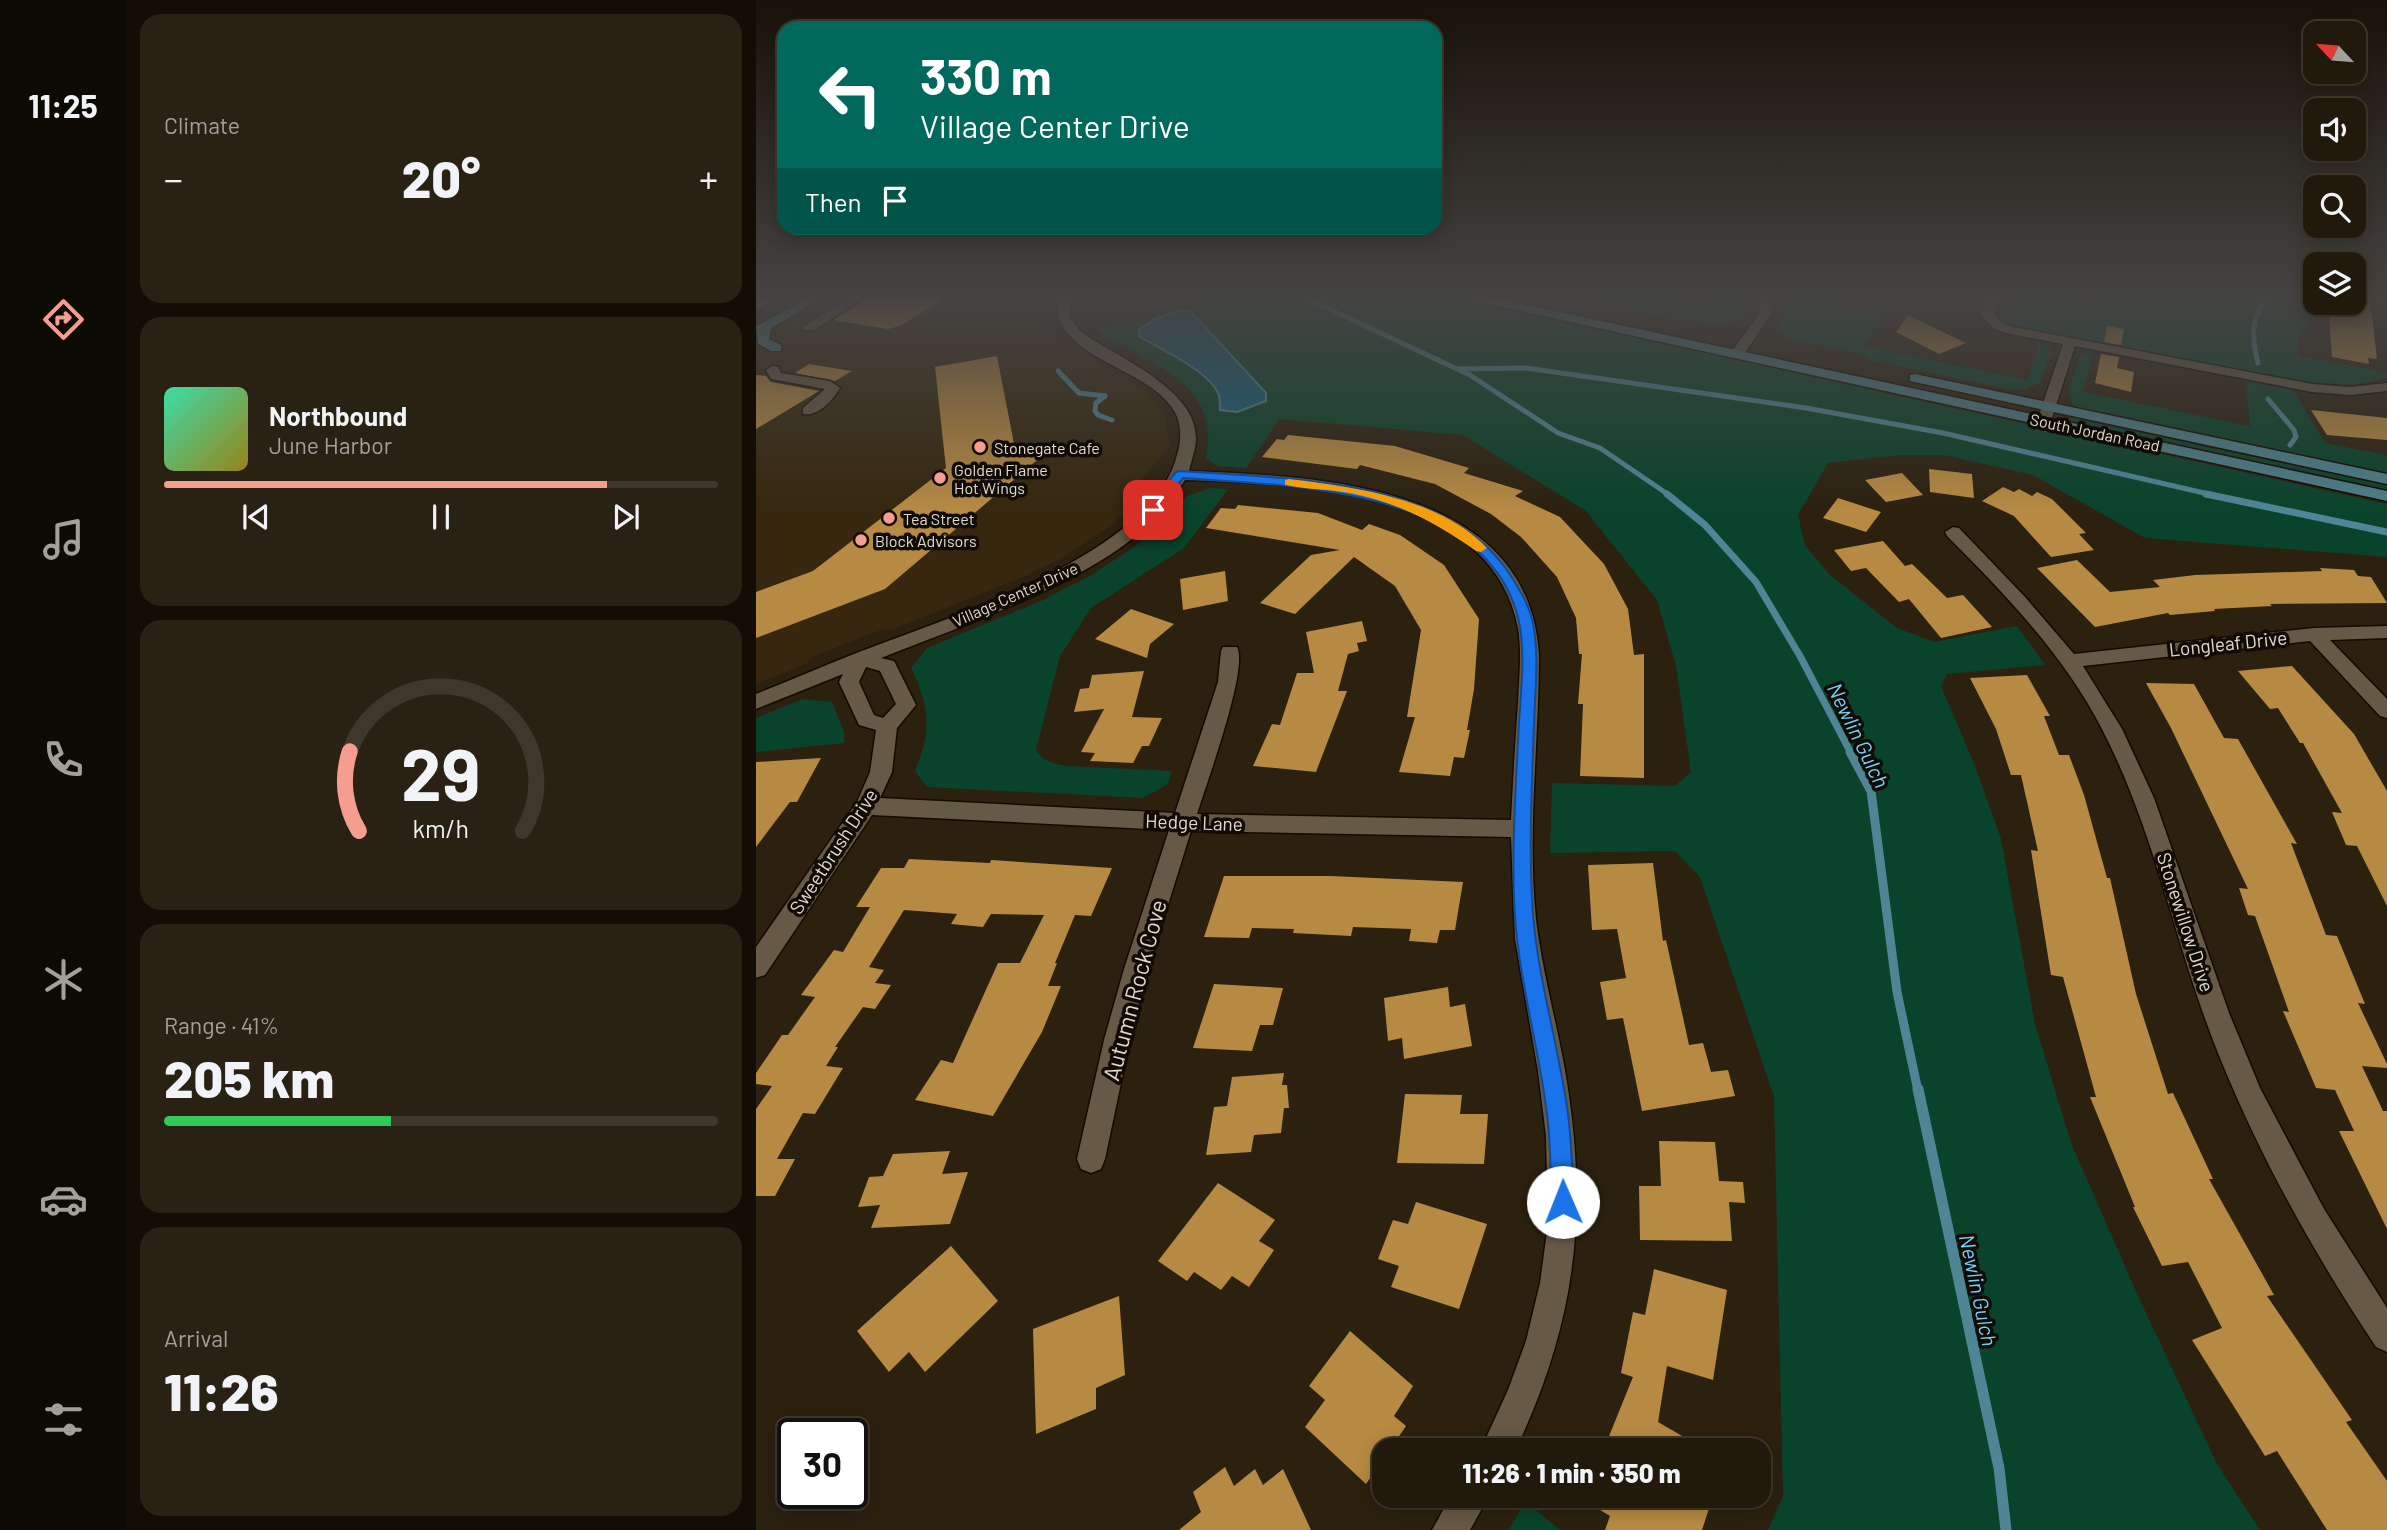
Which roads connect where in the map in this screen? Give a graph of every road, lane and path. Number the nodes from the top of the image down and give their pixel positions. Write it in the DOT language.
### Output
graph roads {
  1 [pos="1129,368"];
  2 [pos="1836,368"];
  3 [pos="2062,368"];
  4 [pos="2209,368"];
  5 [pos="772,370"];
  6 [pos="2385,389"];
  7 [pos="808,411"];
  8 [pos="2047,414"];
  9 [pos="1180,475"];
  10 [pos="2387,479"];
  11 [pos="2387,496"];
  12 [pos="1953,532"];
  13 [pos="2387,632"];
  14 [pos="2314,634"];
  15 [pos="1230,651"];
  16 [pos="860,659"];
  17 [pos="2068,661"];
  18 [pos="756,702"];
  19 [pos="2387,711"];
  20 [pos="887,726"];
  21 [pos="866,806"];
  22 [pos="1181,822"];
  23 [pos="1522,829"];
  24 [pos="756,967"];
  25 [pos="1091,1159"];
  26 [pos="2387,1336"];
  27 [pos="1503,1438"];
  28 [pos="1464,1508"];
  29 [pos="1450,1530"];
  1 -- 9 [label="street, Village Center Drive"];
  2 -- 8 [label="main road, South Jordan Road"];
  3 -- 8 [label="street"];
  4 -- 6 [label="street"];
  5 -- 7 [label="street"];
  8 -- 10 [label="main road, South Jordan Road"];
  8 -- 11 [label="main road, South Jordan Road"];
  9 -- 16 [label="street, Village Center Drive"];
  9 -- 23 [label="street"];
  12 -- 17 [label="street, Stonewillow Drive"];
  13 -- 14 [label="street, Longleaf Drive"];
  14 -- 17 [label="street, Longleaf Drive"];
  14 -- 19 [label="street"];
  15 -- 22 [label="street, Autumn Rock Cove"];
  16 -- 18 [label="street, Village Center Drive"];
  16 -- 20 [label="street"];
  16 -- 20 [label="street, Sweetbrush Drive"];
  17 -- 26 [label="street, Stonewillow Drive"];
  20 -- 21 [label="street, Sweetbrush Drive"];
  21 -- 22 [label="street, Hedge Lane"];
  21 -- 24 [label="street, Sweetbrush Drive"];
  22 -- 23 [label="street, Hedge Lane"];
  22 -- 25 [label="street, Autumn Rock Cove"];
  23 -- 27 [label="street"];
  28 -- 29 [label="street"];
}
